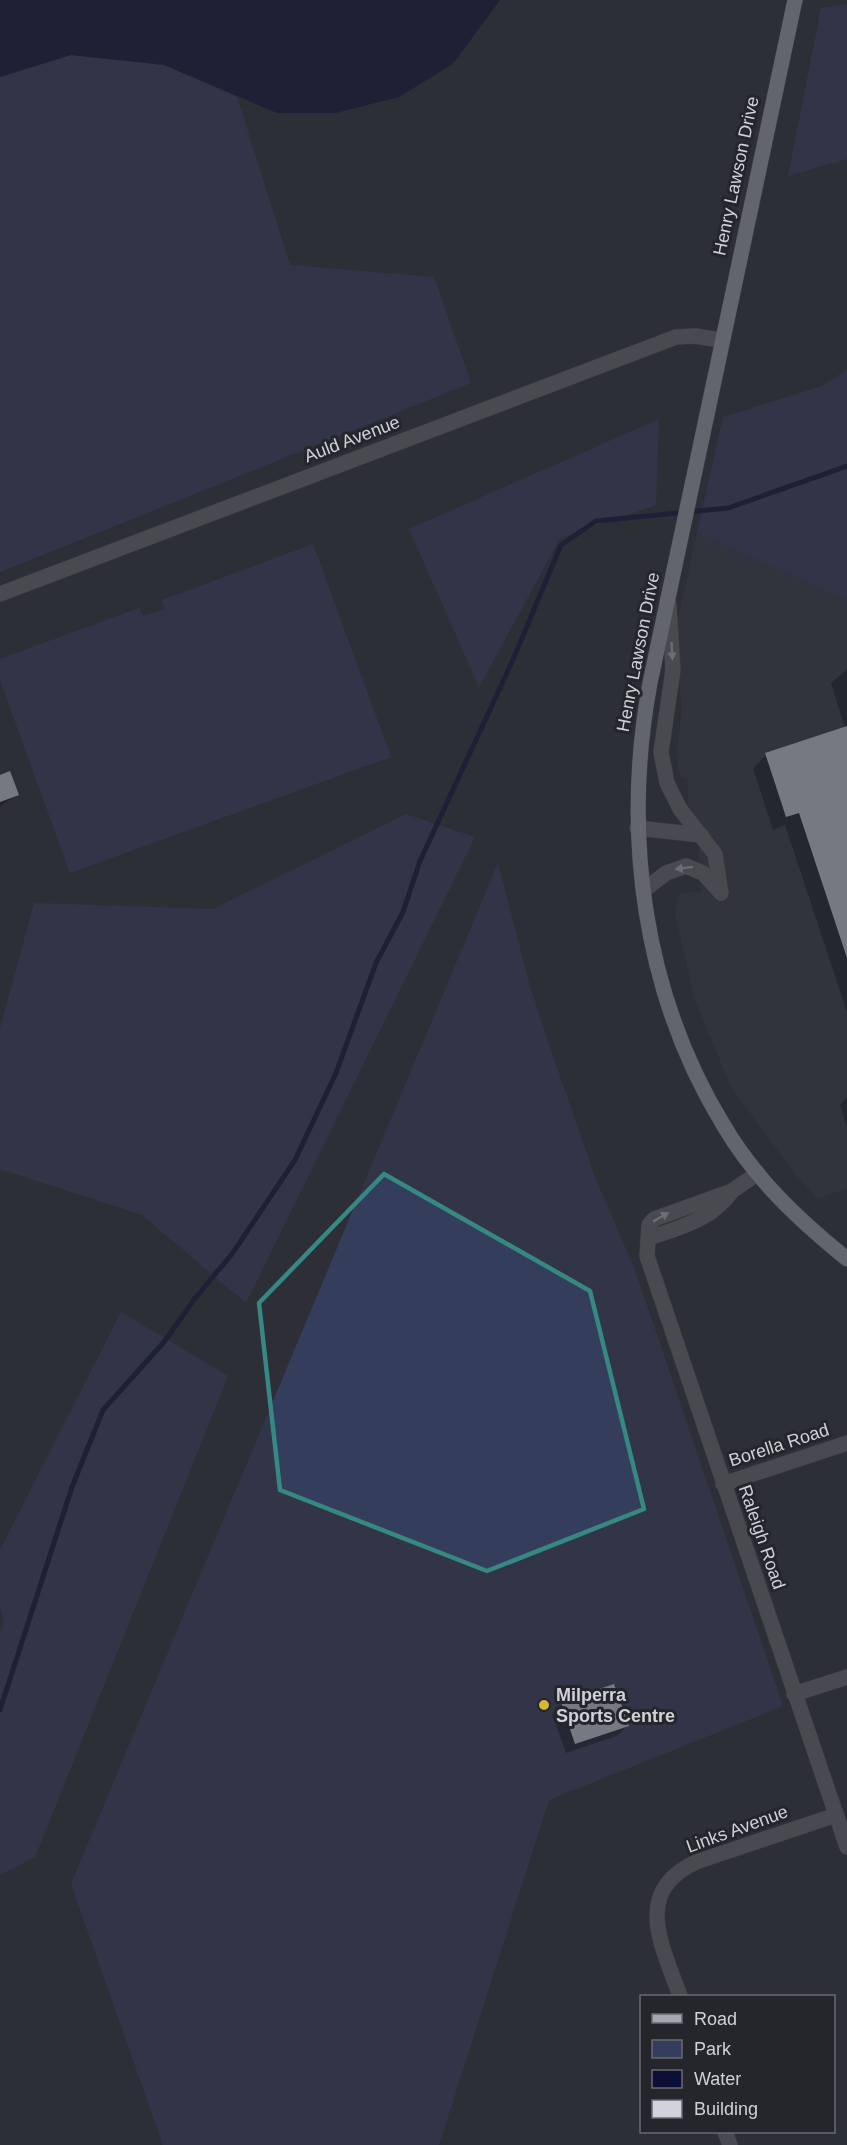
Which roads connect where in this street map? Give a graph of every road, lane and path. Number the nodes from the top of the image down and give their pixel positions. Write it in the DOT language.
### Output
graph roads {
  1 [pos="795,0"];
  2 [pos="722,340"];
  3 [pos="668,593"];
  4 [pos="0,594"];
  5 [pos="637,828"];
  6 [pos="701,835"];
  7 [pos="643,891"];
  8 [pos="758,1173"];
  9 [pos="847,1259"];
  10 [pos="847,1443"];
  11 [pos="723,1485"];
  12 [pos="847,1677"];
  13 [pos="794,1694"];
  14 [pos="836,1815"];
  15 [pos="847,1847"];
  16 [pos="680,1995"];
  1 -- 2 [label="main road, Henry Lawson Drive"];
  2 -- 3 [label="main road, Henry Lawson Drive"];
  2 -- 4 [label="street, Auld Avenue"];
  3 -- 5 [label="main road, Henry Lawson Drive"];
  3 -- 6 [label="street, one-way"];
  5 -- 6 [label="street"];
  5 -- 7 [label="main road, Henry Lawson Drive"];
  6 -- 7 [label="street, one-way"];
  7 -- 8 [label="main road, Henry Lawson Drive"];
  8 -- 9 [label="main road, Henry Lawson Drive"];
  8 -- 11 [label="street, Raleigh Road"];
  10 -- 11 [label="street, Borella Road"];
  11 -- 13 [label="street, Raleigh Road"];
  12 -- 13 [label="street"];
  13 -- 14 [label="street, Raleigh Road"];
  14 -- 15 [label="street, Raleigh Road"];
  14 -- 16 [label="street, Links Avenue"];
}
